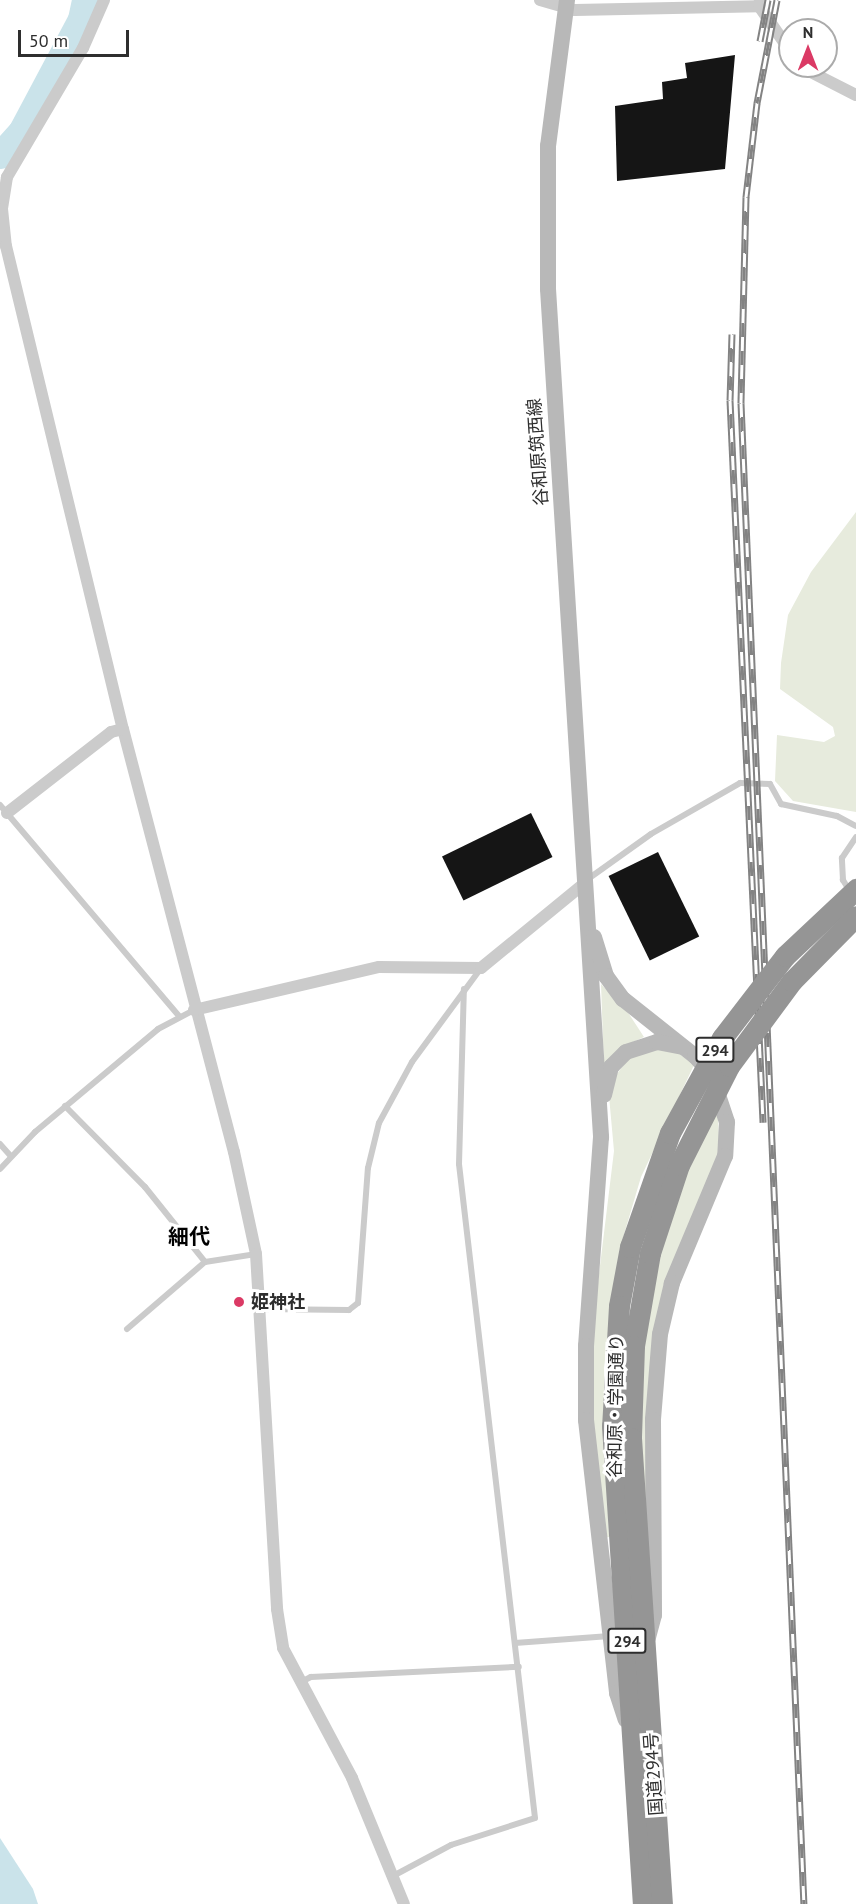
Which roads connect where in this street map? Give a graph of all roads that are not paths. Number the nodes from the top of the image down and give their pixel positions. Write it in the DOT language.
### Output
graph roads {
  1 [pos="104,0"];
  2 [pos="540,0"];
  3 [pos="759,3"];
  4 [pos="566,4"];
  5 [pos="778,32"];
  6 [pos="823,78"];
  7 [pos="856,95"];
  8 [pos="3,249"];
  9 [pos="123,729"];
  10 [pos="2,812"];
  11 [pos="856,826"];
  12 [pos="856,837"];
  13 [pos="586,882"];
  14 [pos="856,889"];
  15 [pos="856,900"];
  16 [pos="586,901"];
  17 [pos="856,916"];
  18 [pos="481,968"];
  19 [pos="465,989"];
  20 [pos="194,1010"];
  21 [pos="179,1016"];
  22 [pos="687,1049"];
  23 [pos="65,1106"];
  24 [pos="601,1137"];
  25 [pos="0,1144"];
  26 [pos="10,1155"];
  27 [pos="0,1169"];
  28 [pos="640,1250"];
  29 [pos="256,1254"];
  30 [pos="205,1262"];
  31 [pos="262,1309"];
  32 [pos="127,1329"];
  33 [pos="628,1638"];
  34 [pos="515,1643"];
  35 [pos="519,1668"];
  36 [pos="299,1683"];
  37 [pos="633,1744"];
  38 [pos="393,1876"];
  39 [pos="404,1904"];
  40 [pos="643,1904"];
  41 [pos="662,1904"];
  1 -- 8 [label="street"];
  2 -- 4 [label="street"];
  3 -- 4 [label="street"];
  3 -- 5 [label="street"];
  4 -- 13 [label="main road, 谷和原筑西線"];
  6 -- 7 [label="street"];
  8 -- 9 [label="street"];
  9 -- 10 [label="street"];
  9 -- 20 [label="street"];
  10 -- 21 [label="lane"];
  11 -- 13 [label="lane"];
  12 -- 15 [label="lane"];
  13 -- 16 [label="main road, 谷和原筑西線"];
  13 -- 18 [label="street"];
  14 -- 28 [label="highway, 谷和原・学園通り / 294, bridge"];
  16 -- 22 [label="main road"];
  16 -- 24 [label="main road"];
  17 -- 28 [label="highway, 谷和原・学園通り / 294, bridge"];
  18 -- 19 [label="lane"];
  18 -- 20 [label="street"];
  19 -- 31 [label="lane"];
  19 -- 34 [label="lane"];
  20 -- 21 [label="lane"];
  20 -- 29 [label="street"];
  21 -- 23 [label="lane"];
  22 -- 24 [label="main road"];
  22 -- 33 [label="main road"];
  23 -- 26 [label="lane"];
  23 -- 30 [label="lane"];
  24 -- 33 [label="main road"];
  25 -- 26 [label="lane"];
  26 -- 27 [label="lane"];
  28 -- 33 [label="highway, 谷和原・学園通り / 294"];
  29 -- 30 [label="lane"];
  29 -- 31 [label="street"];
  30 -- 32 [label="lane"];
  31 -- 36 [label="street"];
  33 -- 34 [label="lane"];
  33 -- 37 [label="highway, 谷和原・学園通り / 294"];
  33 -- 41 [label="highway, 国道294号 / 294"];
  34 -- 35 [label="lane"];
  35 -- 36 [label="lane"];
  35 -- 38 [label="lane"];
  36 -- 38 [label="street"];
  37 -- 40 [label="highway, 国道294号 / 294"];
  38 -- 39 [label="street"];
}
